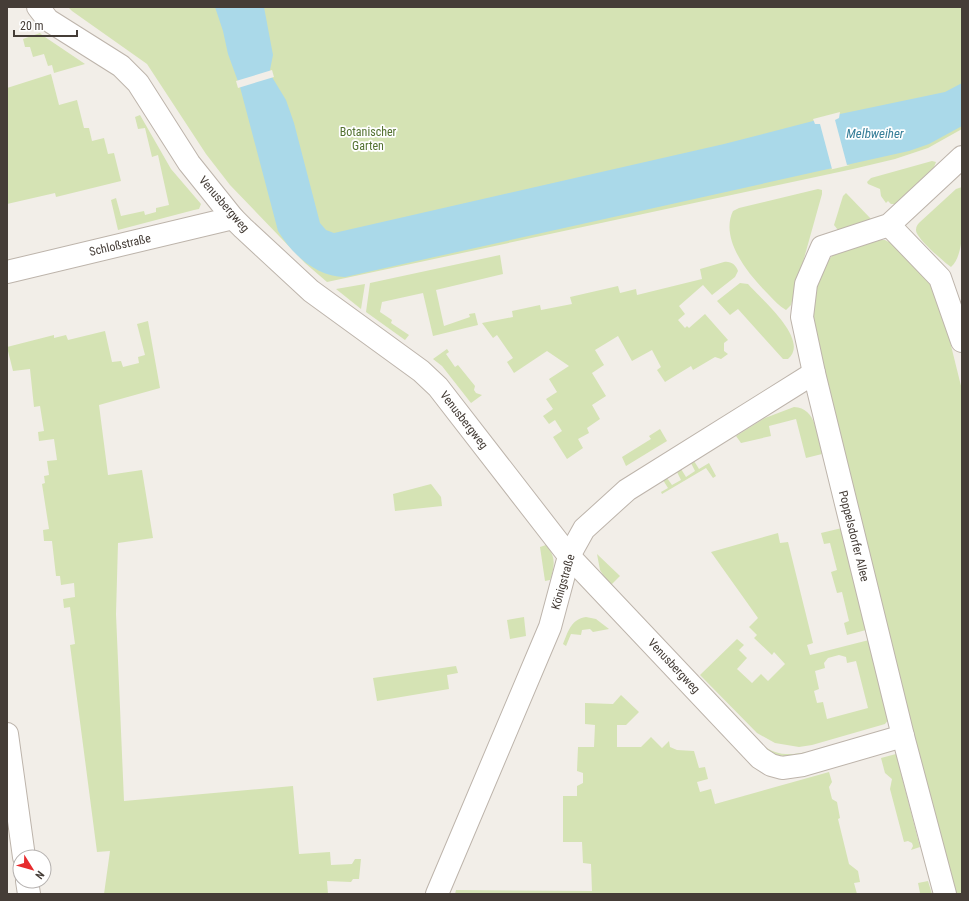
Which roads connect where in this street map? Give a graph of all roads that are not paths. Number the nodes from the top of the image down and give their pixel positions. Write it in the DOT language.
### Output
graph roads {
  1 [pos="38,7"];
  2 [pos="962,157"];
  3 [pos="233,218"];
  4 [pos="889,225"];
  5 [pos="7,272"];
  6 [pos="962,341"];
  7 [pos="814,373"];
  8 [pos="569,556"];
  9 [pos="7,734"];
  10 [pos="903,736"];
  11 [pos="23,849"];
  12 [pos="437,894"];
  13 [pos="945,894"];
  1 -- 3 [label="street, Venusbergweg"];
  2 -- 4 [label="street, Poppelsdorfer Allee"];
  3 -- 5 [label="street, Schloßstraße"];
  3 -- 8 [label="street, Venusbergweg"];
  4 -- 6 [label="street"];
  4 -- 7 [label="street, Poppelsdorfer Allee"];
  7 -- 8 [label="street, Königstraße"];
  7 -- 10 [label="street, Poppelsdorfer Allee"];
  8 -- 10 [label="street, Venusbergweg"];
  8 -- 12 [label="street, Königstraße"];
  9 -- 11 [label="street"];
  10 -- 13 [label="street, Poppelsdorfer Allee"];
}
